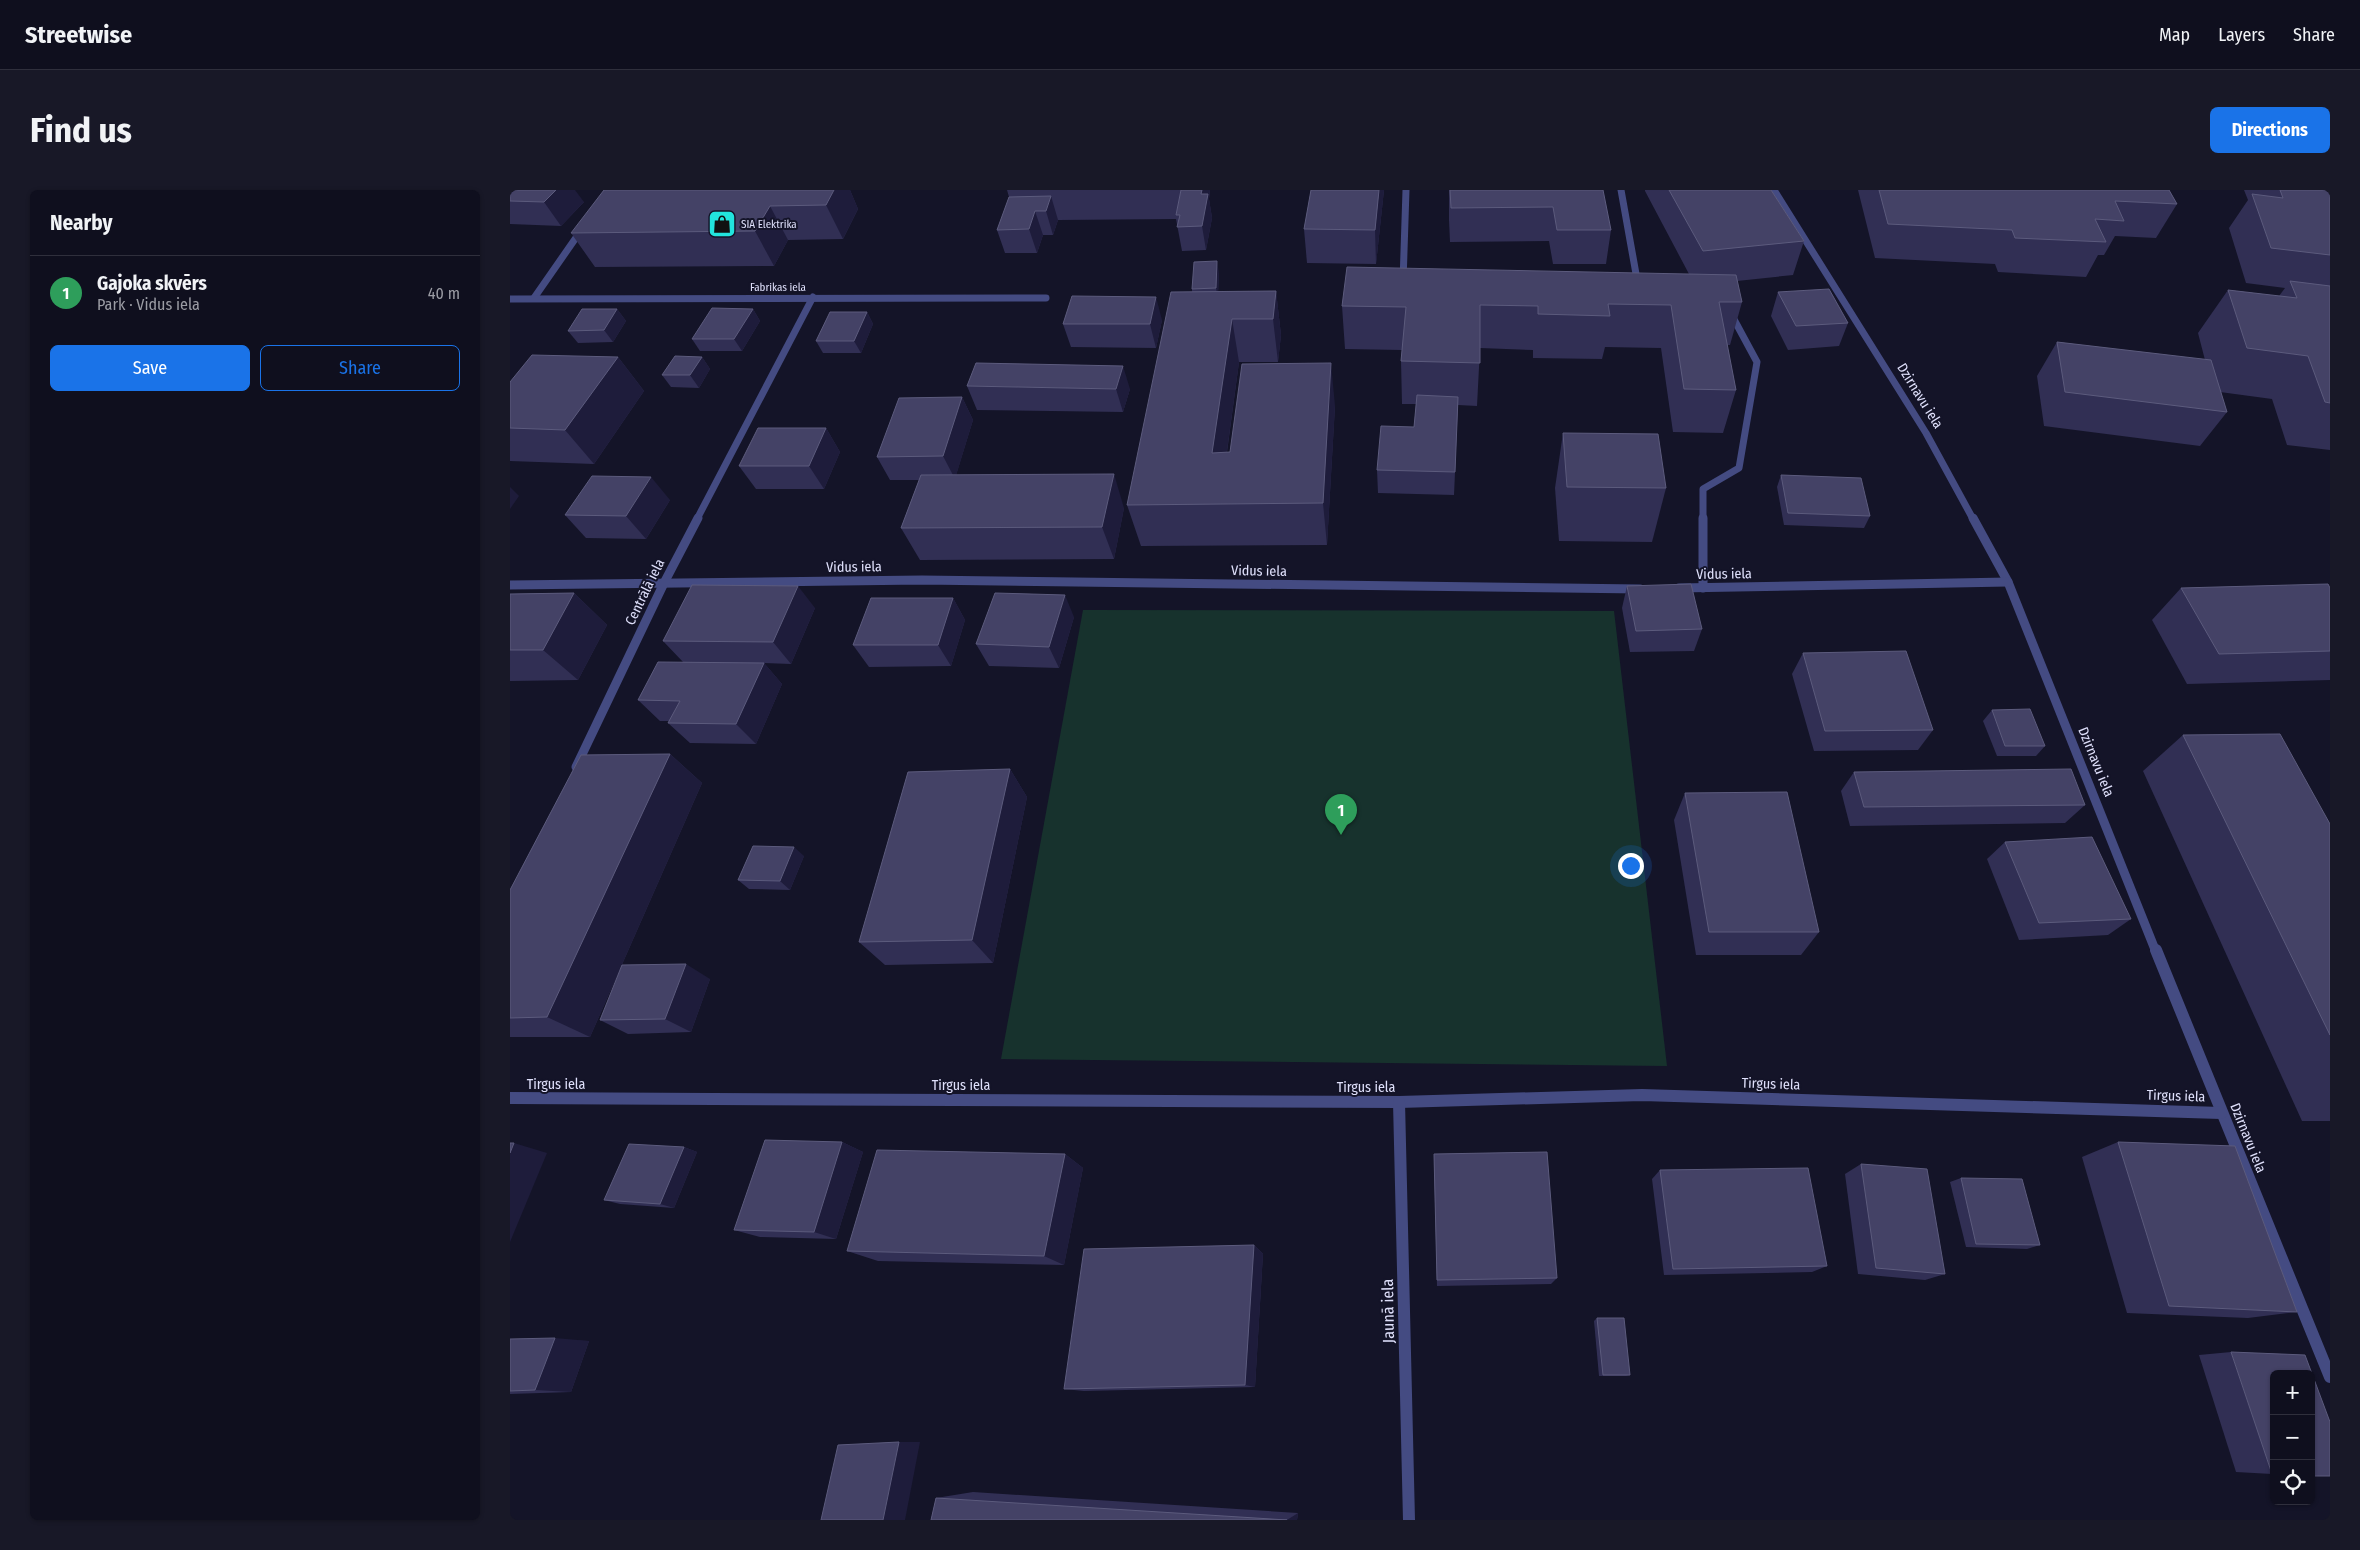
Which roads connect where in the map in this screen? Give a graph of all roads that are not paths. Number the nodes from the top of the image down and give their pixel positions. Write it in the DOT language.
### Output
graph roads {
  1 [pos="1406,190"];
  2 [pos="1621,190"];
  3 [pos="1774,190"];
  4 [pos="587,223"];
  5 [pos="1413,284"];
  6 [pos="1629,289"];
  7 [pos="1639,289"];
  8 [pos="1648,290"];
  9 [pos="813,297"];
  10 [pos="534,298"];
  11 [pos="1046,298"];
  12 [pos="510,299"];
  13 [pos="1722,304"];
  14 [pos="2008,582"];
  15 [pos="664,583"];
  16 [pos="510,585"];
  17 [pos="1667,588"];
  18 [pos="1703,588"];
  19 [pos="1649,589"];
  20 [pos="570,779"];
  21 [pos="510,1098"];
  22 [pos="1399,1102"];
  23 [pos="2221,1112"];
  24 [pos="2330,1377"];
  25 [pos="1410,1520"];
  1 -- 5 [label="street"];
  2 -- 7 [label="street"];
  3 -- 14 [label="street, Dzirnavu iela"];
  4 -- 10 [label="street"];
  6 -- 7 [label="street"];
  7 -- 8 [label="street"];
  9 -- 10 [label="street, Fabrikas iela"];
  9 -- 11 [label="street, Fabrikas iela"];
  9 -- 15 [label="street, Centrālā iela"];
  10 -- 12 [label="street, Fabrikas iela"];
  13 -- 18 [label="street"];
  14 -- 18 [label="street, Vidus iela"];
  14 -- 23 [label="street, Dzirnavu iela"];
  15 -- 16 [label="street, Vidus iela"];
  15 -- 19 [label="street, Vidus iela"];
  15 -- 20 [label="street, Centrālā iela"];
  17 -- 18 [label="street, Vidus iela"];
  21 -- 22 [label="street, Tirgus iela"];
  22 -- 23 [label="street, Tirgus iela"];
  22 -- 25 [label="street, Jaunā iela"];
  23 -- 24 [label="street, Dzirnavu iela"];
}
